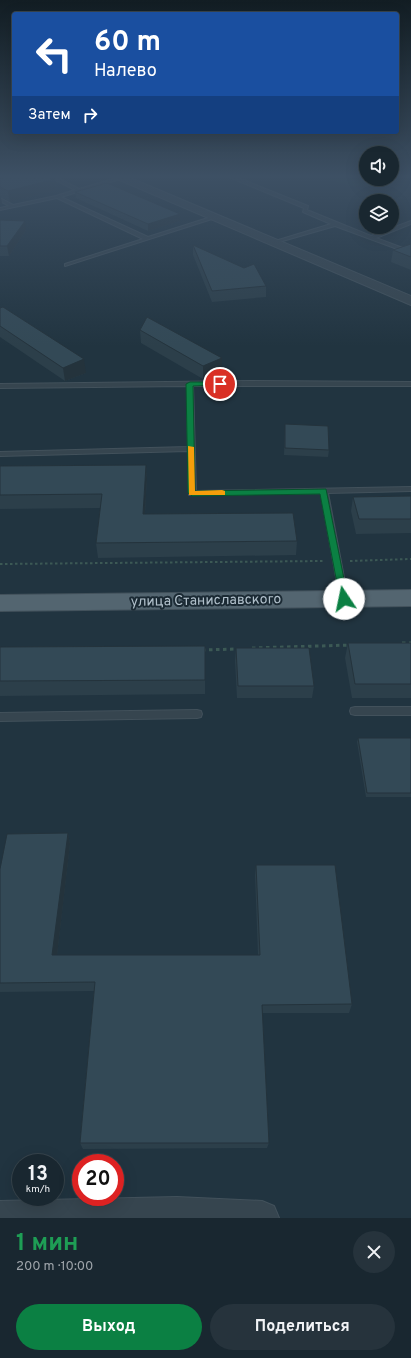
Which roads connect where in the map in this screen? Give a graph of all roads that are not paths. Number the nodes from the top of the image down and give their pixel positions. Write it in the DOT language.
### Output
graph roads {
  1 [pos="132,232"];
  2 [pos="170,232"];
  3 [pos="247,232"];
  4 [pos="310,232"];
  5 [pos="355,232"];
  6 [pos="386,232"];
  7 [pos="371,238"];
  8 [pos="147,239"];
  9 [pos="274,243"];
  10 [pos="411,253"];
  11 [pos="67,265"];
  12 [pos="411,301"];
  13 [pos="190,384"];
  14 [pos="411,384"];
  15 [pos="0,386"];
  16 [pos="191,449"];
  17 [pos="0,454"];
  18 [pos="411,489"];
  19 [pos="324,491"];
  20 [pos="411,598"];
  21 [pos="344,599"];
  22 [pos="0,604"];
  23 [pos="355,711"];
  24 [pos="411,711"];
  25 [pos="197,714"];
  26 [pos="0,717"];
  27 [pos="177,1216"];
  28 [pos="0,1218"];
  29 [pos="262,1218"];
  1 -- 8 [label="lane"];
  2 -- 8 [label="lane"];
  3 -- 9 [label="street"];
  4 -- 9 [label="lane"];
  5 -- 7 [label="lane"];
  6 -- 7 [label="lane"];
  7 -- 10 [label="lane"];
  8 -- 11 [label="lane"];
  9 -- 12 [label="street"];
  13 -- 14 [label="lane"];
  13 -- 15 [label="lane"];
  13 -- 16 [label="lane"];
  16 -- 17 [label="lane"];
  16 -- 19 [label="lane"];
  18 -- 19 [label="lane"];
  19 -- 21 [label="lane"];
  20 -- 21 [label="main road, улица Станиславского"];
  21 -- 22 [label="main road, улица Станиславского"];
  23 -- 24 [label="lane"];
  25 -- 26 [label="lane"];
  27 -- 28 [label="street"];
  27 -- 29 [label="street"];
}
